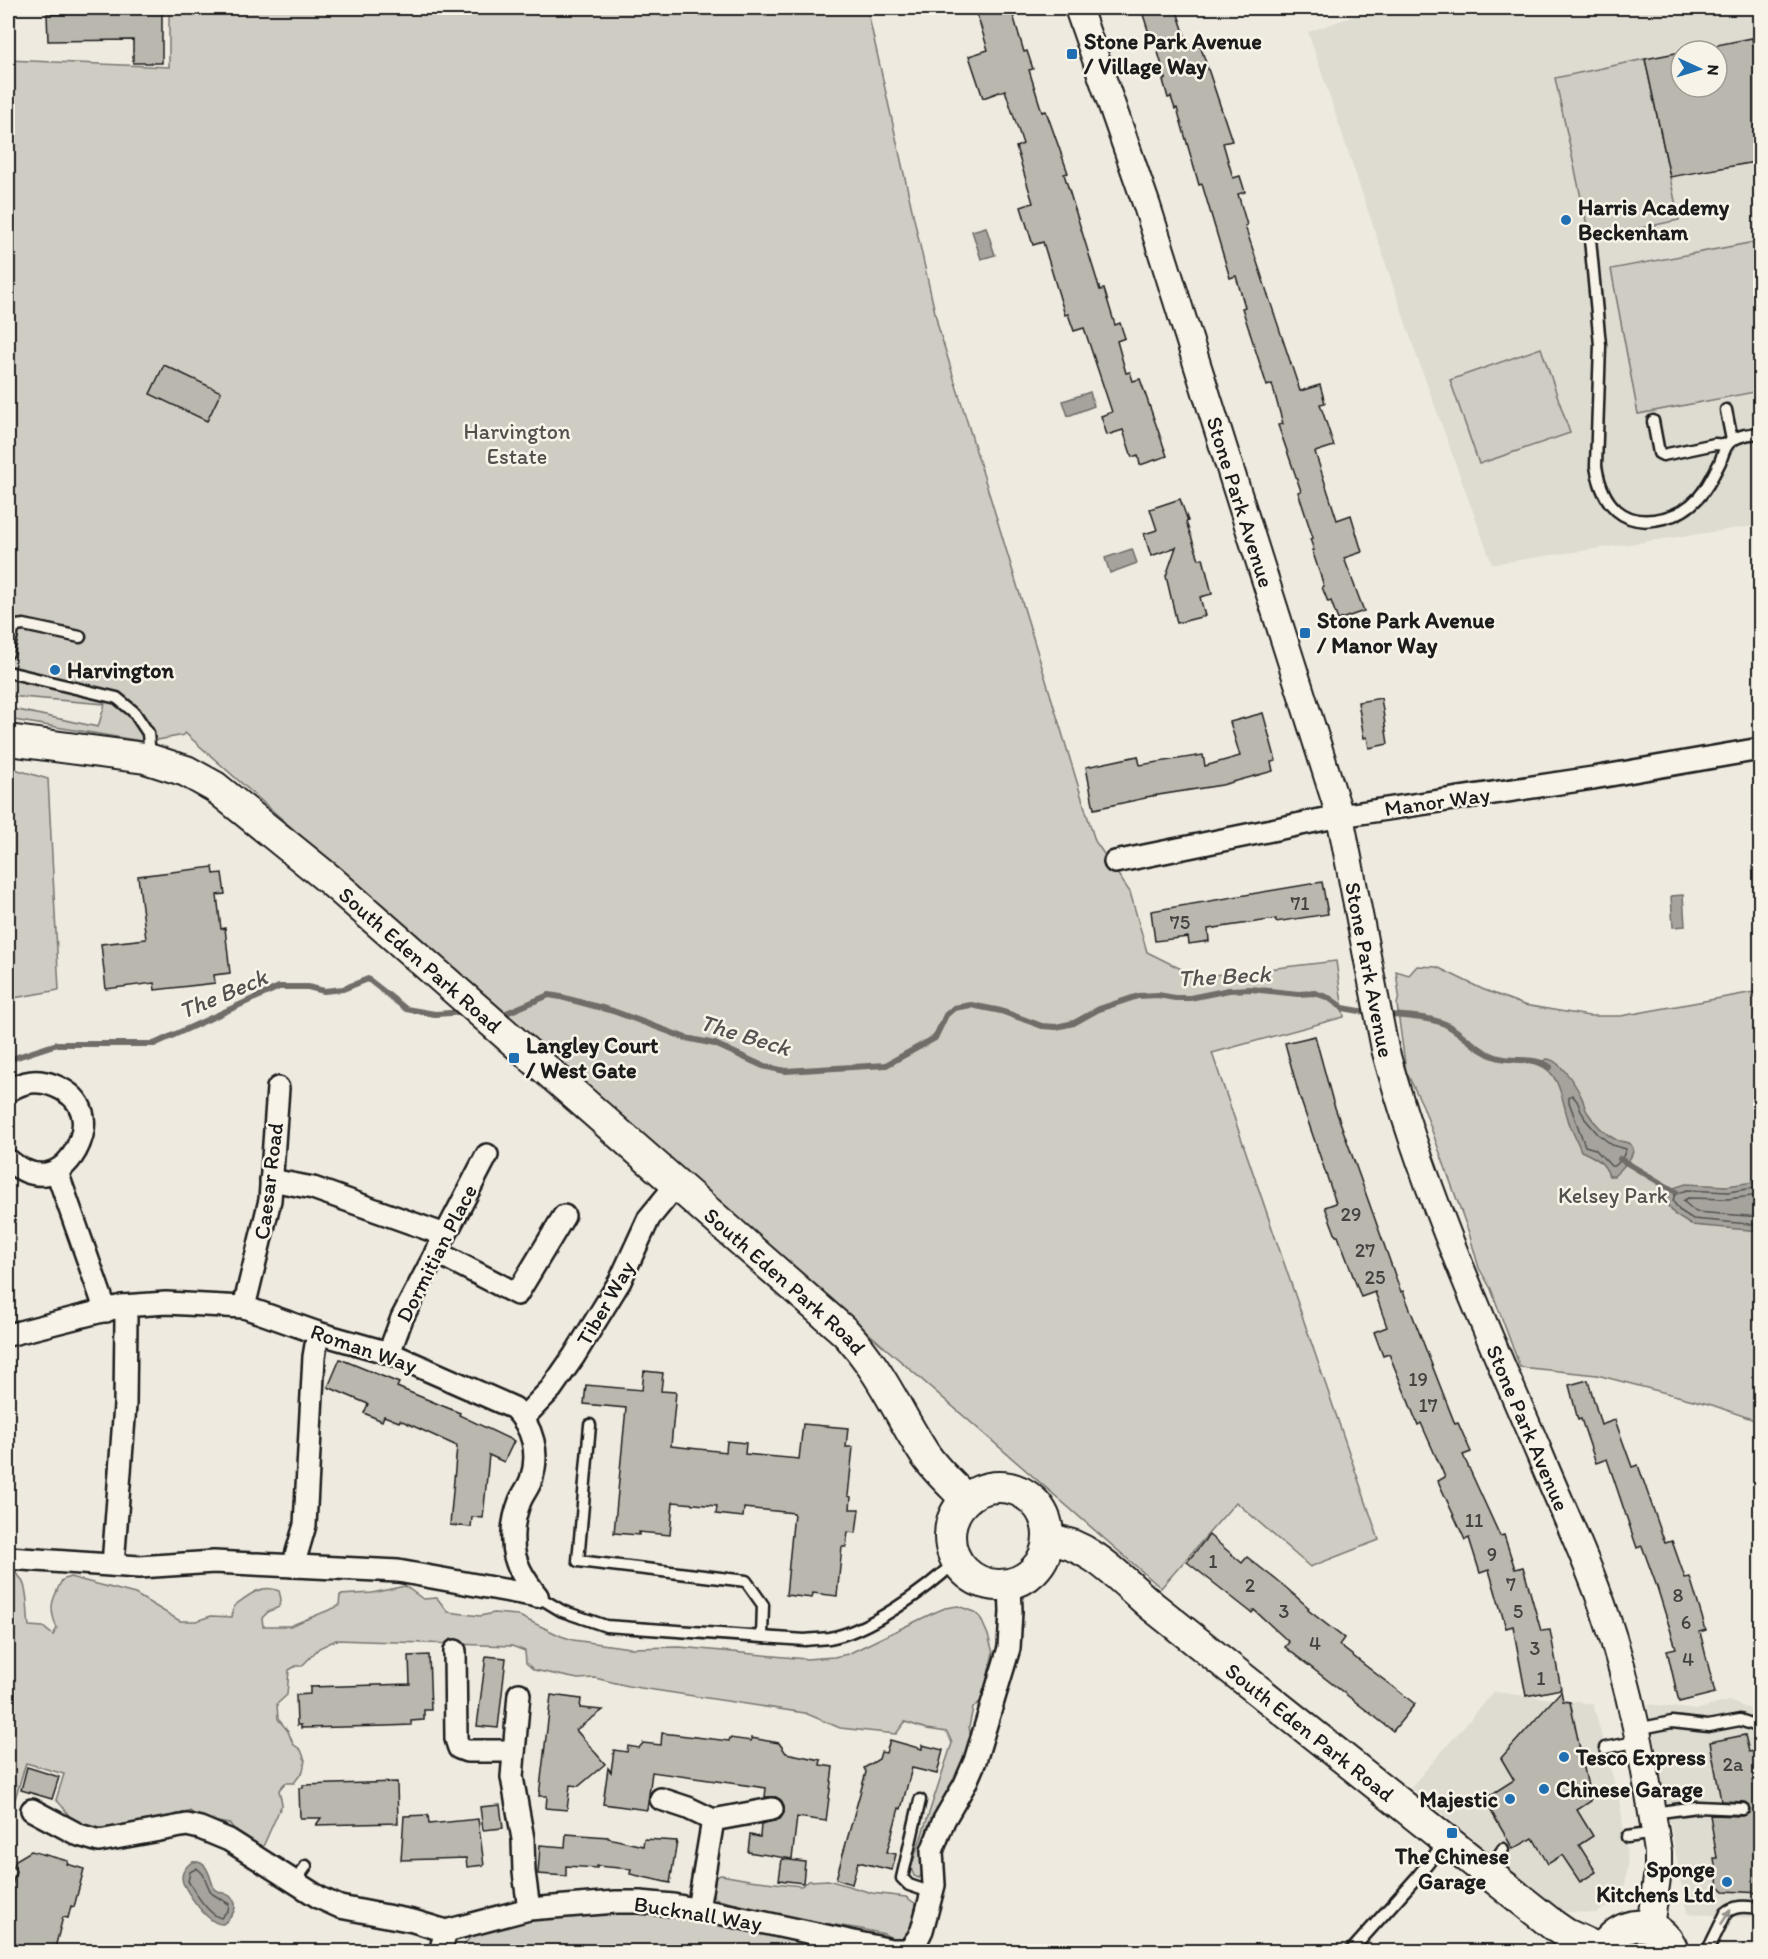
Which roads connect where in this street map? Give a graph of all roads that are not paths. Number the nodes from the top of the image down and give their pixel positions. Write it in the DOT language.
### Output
graph roads {
  1 [pos="1078,8"];
  2 [pos="1590,239"];
  3 [pos="1726,410"];
  4 [pos="1653,421"];
  5 [pos="1761,433"];
  6 [pos="1729,443"];
  7 [pos="80,637"];
  8 [pos="8,653"];
  9 [pos="8,672"];
  10 [pos="8,740"];
  11 [pos="1761,749"];
  12 [pos="145,758"];
  13 [pos="1340,816"];
  14 [pos="1115,862"];
  15 [pos="278,1088"];
  16 [pos="8,1091"];
  17 [pos="487,1155"];
  18 [pos="8,1160"];
  19 [pos="57,1172"];
  20 [pos="271,1180"];
  21 [pos="677,1184"];
  22 [pos="564,1216"];
  23 [pos="440,1244"];
  24 [pos="244,1307"];
  25 [pos="114,1309"];
  26 [pos="318,1333"];
  27 [pos="8,1335"];
  28 [pos="389,1353"];
  29 [pos="524,1418"];
  30 [pos="590,1425"];
  31 [pos="965,1498"];
  32 [pos="1048,1539"];
  33 [pos="8,1558"];
  34 [pos="956,1562"];
  35 [pos="112,1565"];
  36 [pos="293,1566"];
  37 [pos="1010,1584"];
  38 [pos="537,1596"];
  39 [pos="762,1636"];
  40 [pos="455,1651"];
  41 [pos="519,1694"];
  42 [pos="1761,1727"];
  43 [pos="1638,1735"];
  44 [pos="1605,1748"];
  45 [pos="514,1751"];
  46 [pos="661,1799"];
  47 [pos="920,1800"];
  48 [pos="772,1809"];
  49 [pos="1743,1809"];
  50 [pos="32,1810"];
  51 [pos="713,1820"];
  52 [pos="1654,1823"];
  53 [pos="1627,1837"];
  54 [pos="1447,1840"];
  55 [pos="933,1893"];
  56 [pos="1761,1908"];
  57 [pos="529,1909"];
  58 [pos="698,1909"];
  59 [pos="1650,1927"];
  60 [pos="446,1931"];
  61 [pos="912,1950"];
  62 [pos="1601,1951"];
  63 [pos="440,1952"];
  64 [pos="1350,1952"];
  65 [pos="1674,1952"];
  66 [pos="1707,1952"];
  1 -- 13 [label="street, Stone Park Avenue"];
  2 -- 6 [label="lane"];
  3 -- 6 [label="lane"];
  4 -- 6 [label="lane"];
  5 -- 6 [label="lane"];
  7 -- 8 [label="lane"];
  9 -- 12 [label="lane"];
  10 -- 12 [label="main road, South Eden Park Road"];
  11 -- 13 [label="street, Manor Way"];
  12 -- 21 [label="main road, South Eden Park Road"];
  13 -- 14 [label="street, Manor Way"];
  13 -- 43 [label="street, Stone Park Avenue"];
  15 -- 20 [label="street, Caesar Road"];
  16 -- 19 [label="street"];
  17 -- 23 [label="street, Dormitian Place"];
  18 -- 19 [label="street"];
  19 -- 25 [label="street"];
  20 -- 23 [label="street"];
  20 -- 24 [label="street, Caesar Road"];
  21 -- 29 [label="street, Tiber Way"];
  21 -- 31 [label="main road, South Eden Park Road"];
  22 -- 23 [label="street"];
  23 -- 28 [label="street, Dormitian Place"];
  24 -- 25 [label="street, Roman Way"];
  24 -- 26 [label="street, Roman Way"];
  25 -- 27 [label="street, Roman Way"];
  25 -- 35 [label="street"];
  26 -- 28 [label="street, Roman Way"];
  26 -- 36 [label="street"];
  28 -- 29 [label="street, Roman Way"];
  29 -- 38 [label="street"];
  30 -- 39 [label="lane"];
  31 -- 32 [label="main road"];
  31 -- 34 [label="main road"];
  32 -- 37 [label="main road"];
  32 -- 54 [label="main road, South Eden Park Road"];
  33 -- 35 [label="street"];
  34 -- 37 [label="main road"];
  34 -- 39 [label="lane"];
  35 -- 36 [label="street"];
  36 -- 38 [label="street"];
  37 -- 55 [label="street, Bucknall Way"];
  38 -- 39 [label="lane"];
  40 -- 45 [label="street"];
  41 -- 45 [label="street"];
  42 -- 43 [label="lane"];
  43 -- 44 [label="lane"];
  43 -- 52 [label="street, Stone Park Avenue"];
  45 -- 57 [label="street"];
  46 -- 51 [label="street"];
  47 -- 55 [label="lane"];
  48 -- 51 [label="street"];
  49 -- 52 [label="lane"];
  50 -- 60 [label="street"];
  51 -- 58 [label="street"];
  52 -- 53 [label="lane"];
  52 -- 59 [label="street, Stone Park Avenue"];
  54 -- 62 [label="main road, South Eden Park Road"];
  54 -- 64 [label="lane"];
  55 -- 61 [label="street, Bucknall Way"];
  66 -- 56 [label="lane, one-way"];
  57 -- 58 [label="street, Bucknall Way"];
  57 -- 60 [label="street, Bucknall Way"];
  58 -- 61 [label="street, Bucknall Way"];
  59 -- 62 [label="main road"];
  59 -- 65 [label="main road"];
  60 -- 63 [label="street"];
}
